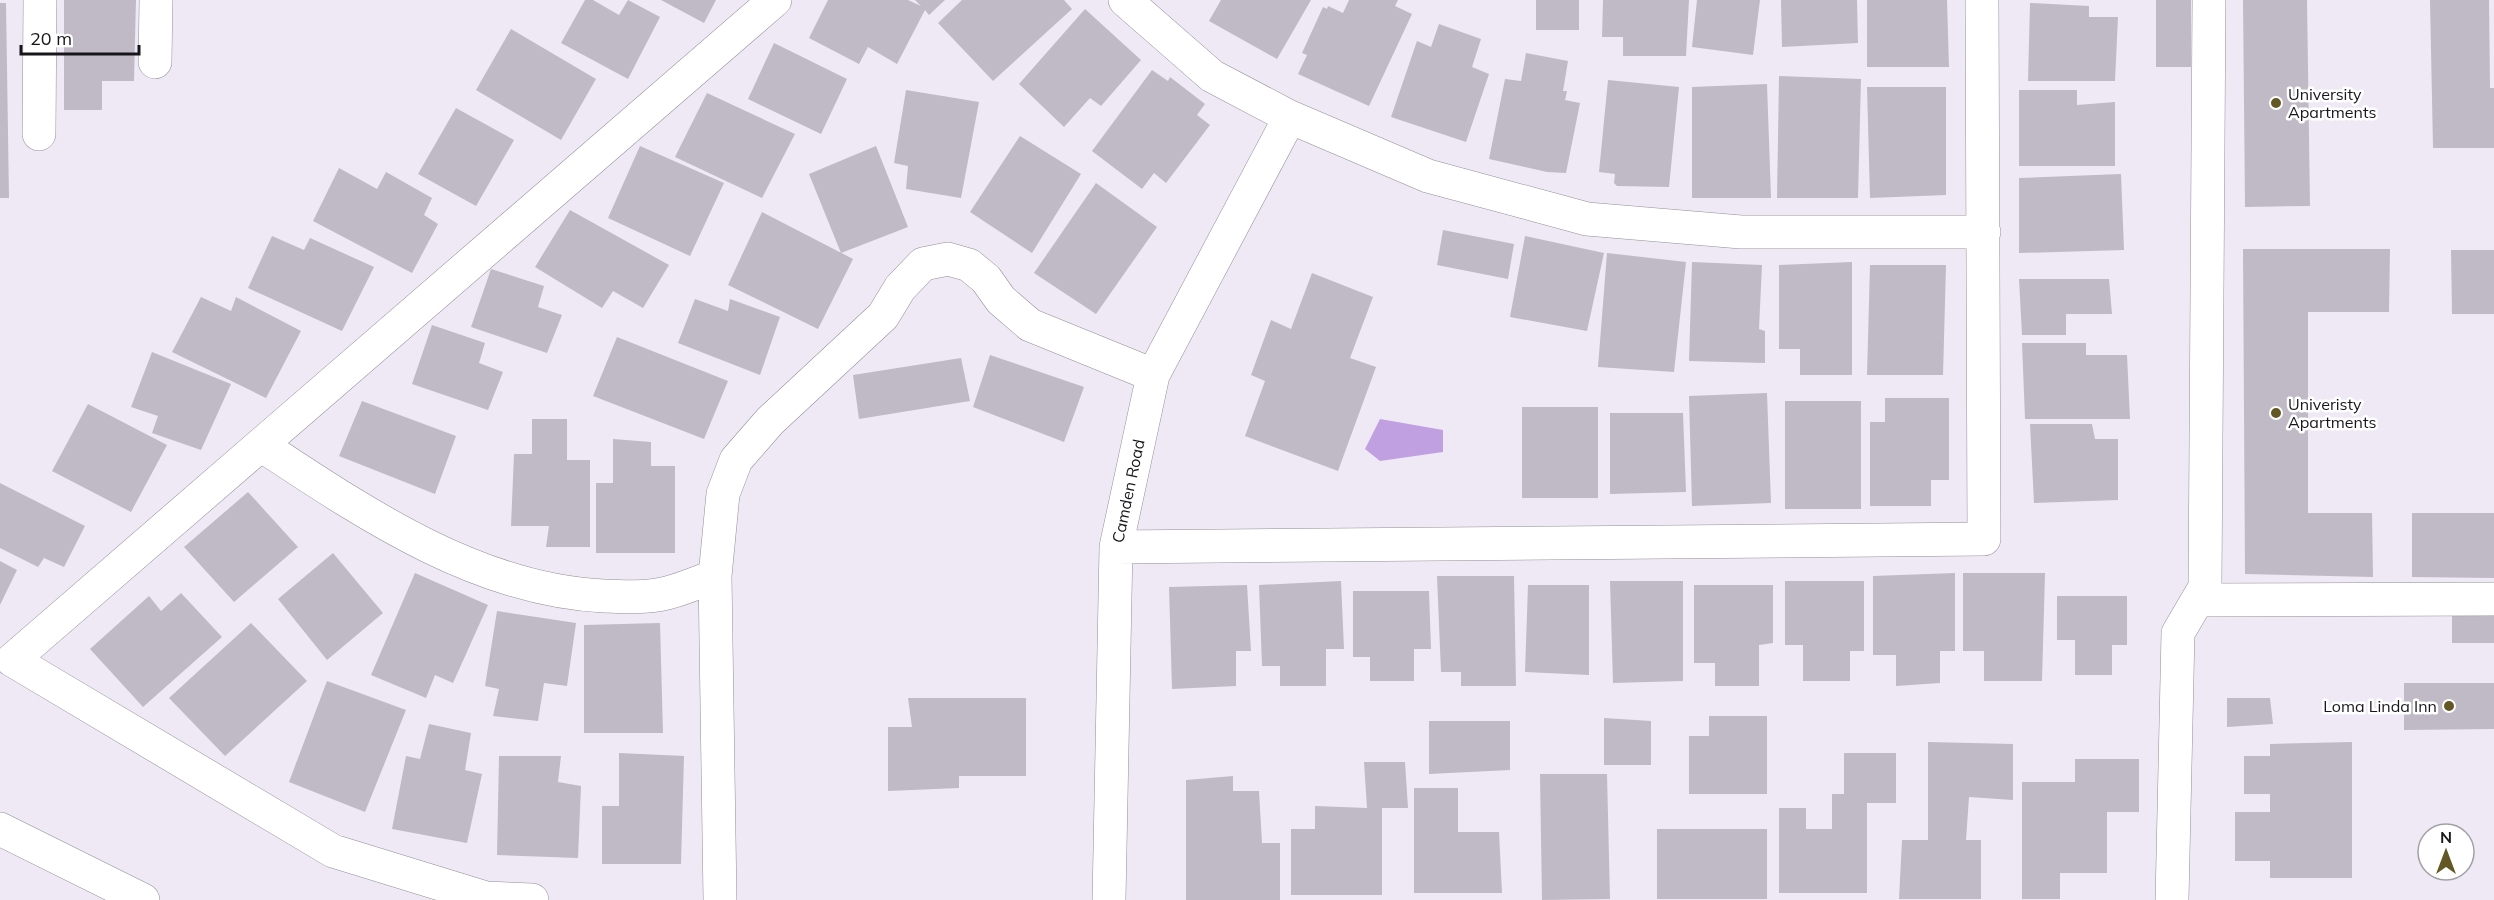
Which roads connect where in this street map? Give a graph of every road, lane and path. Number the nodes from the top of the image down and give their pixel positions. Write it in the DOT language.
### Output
graph roads {
  1 [pos="40,0"];
  2 [pos="156,0"];
  3 [pos="775,0"];
  4 [pos="1125,0"];
  5 [pos="1982,0"];
  6 [pos="2209,0"];
  7 [pos="155,62"];
  8 [pos="1290,117"];
  9 [pos="39,134"];
  10 [pos="1984,232"];
  11 [pos="1153,375"];
  12 [pos="261,445"];
  13 [pos="1116,547"];
  14 [pos="715,576"];
  15 [pos="2494,599"];
  16 [pos="2198,600"];
  17 [pos="0,829"];
  18 [pos="143,900"];
  19 [pos="532,900"];
  20 [pos="720,900"];
  21 [pos="1109,900"];
  22 [pos="2172,900"];
  1 -- 9 [label="street"];
  2 -- 7 [label="street"];
  3 -- 12 [label="street"];
  4 -- 8 [label="street"];
  5 -- 10 [label="street"];
  6 -- 16 [label="street"];
  8 -- 10 [label="street"];
  8 -- 11 [label="street, Camden Road"];
  10 -- 13 [label="street"];
  11 -- 13 [label="street, Camden Road"];
  11 -- 14 [label="street"];
  12 -- 14 [label="street"];
  12 -- 19 [label="street"];
  13 -- 21 [label="street, Camden Road"];
  14 -- 20 [label="street"];
  15 -- 16 [label="street"];
  16 -- 22 [label="street"];
  17 -- 18 [label="street"];
}
